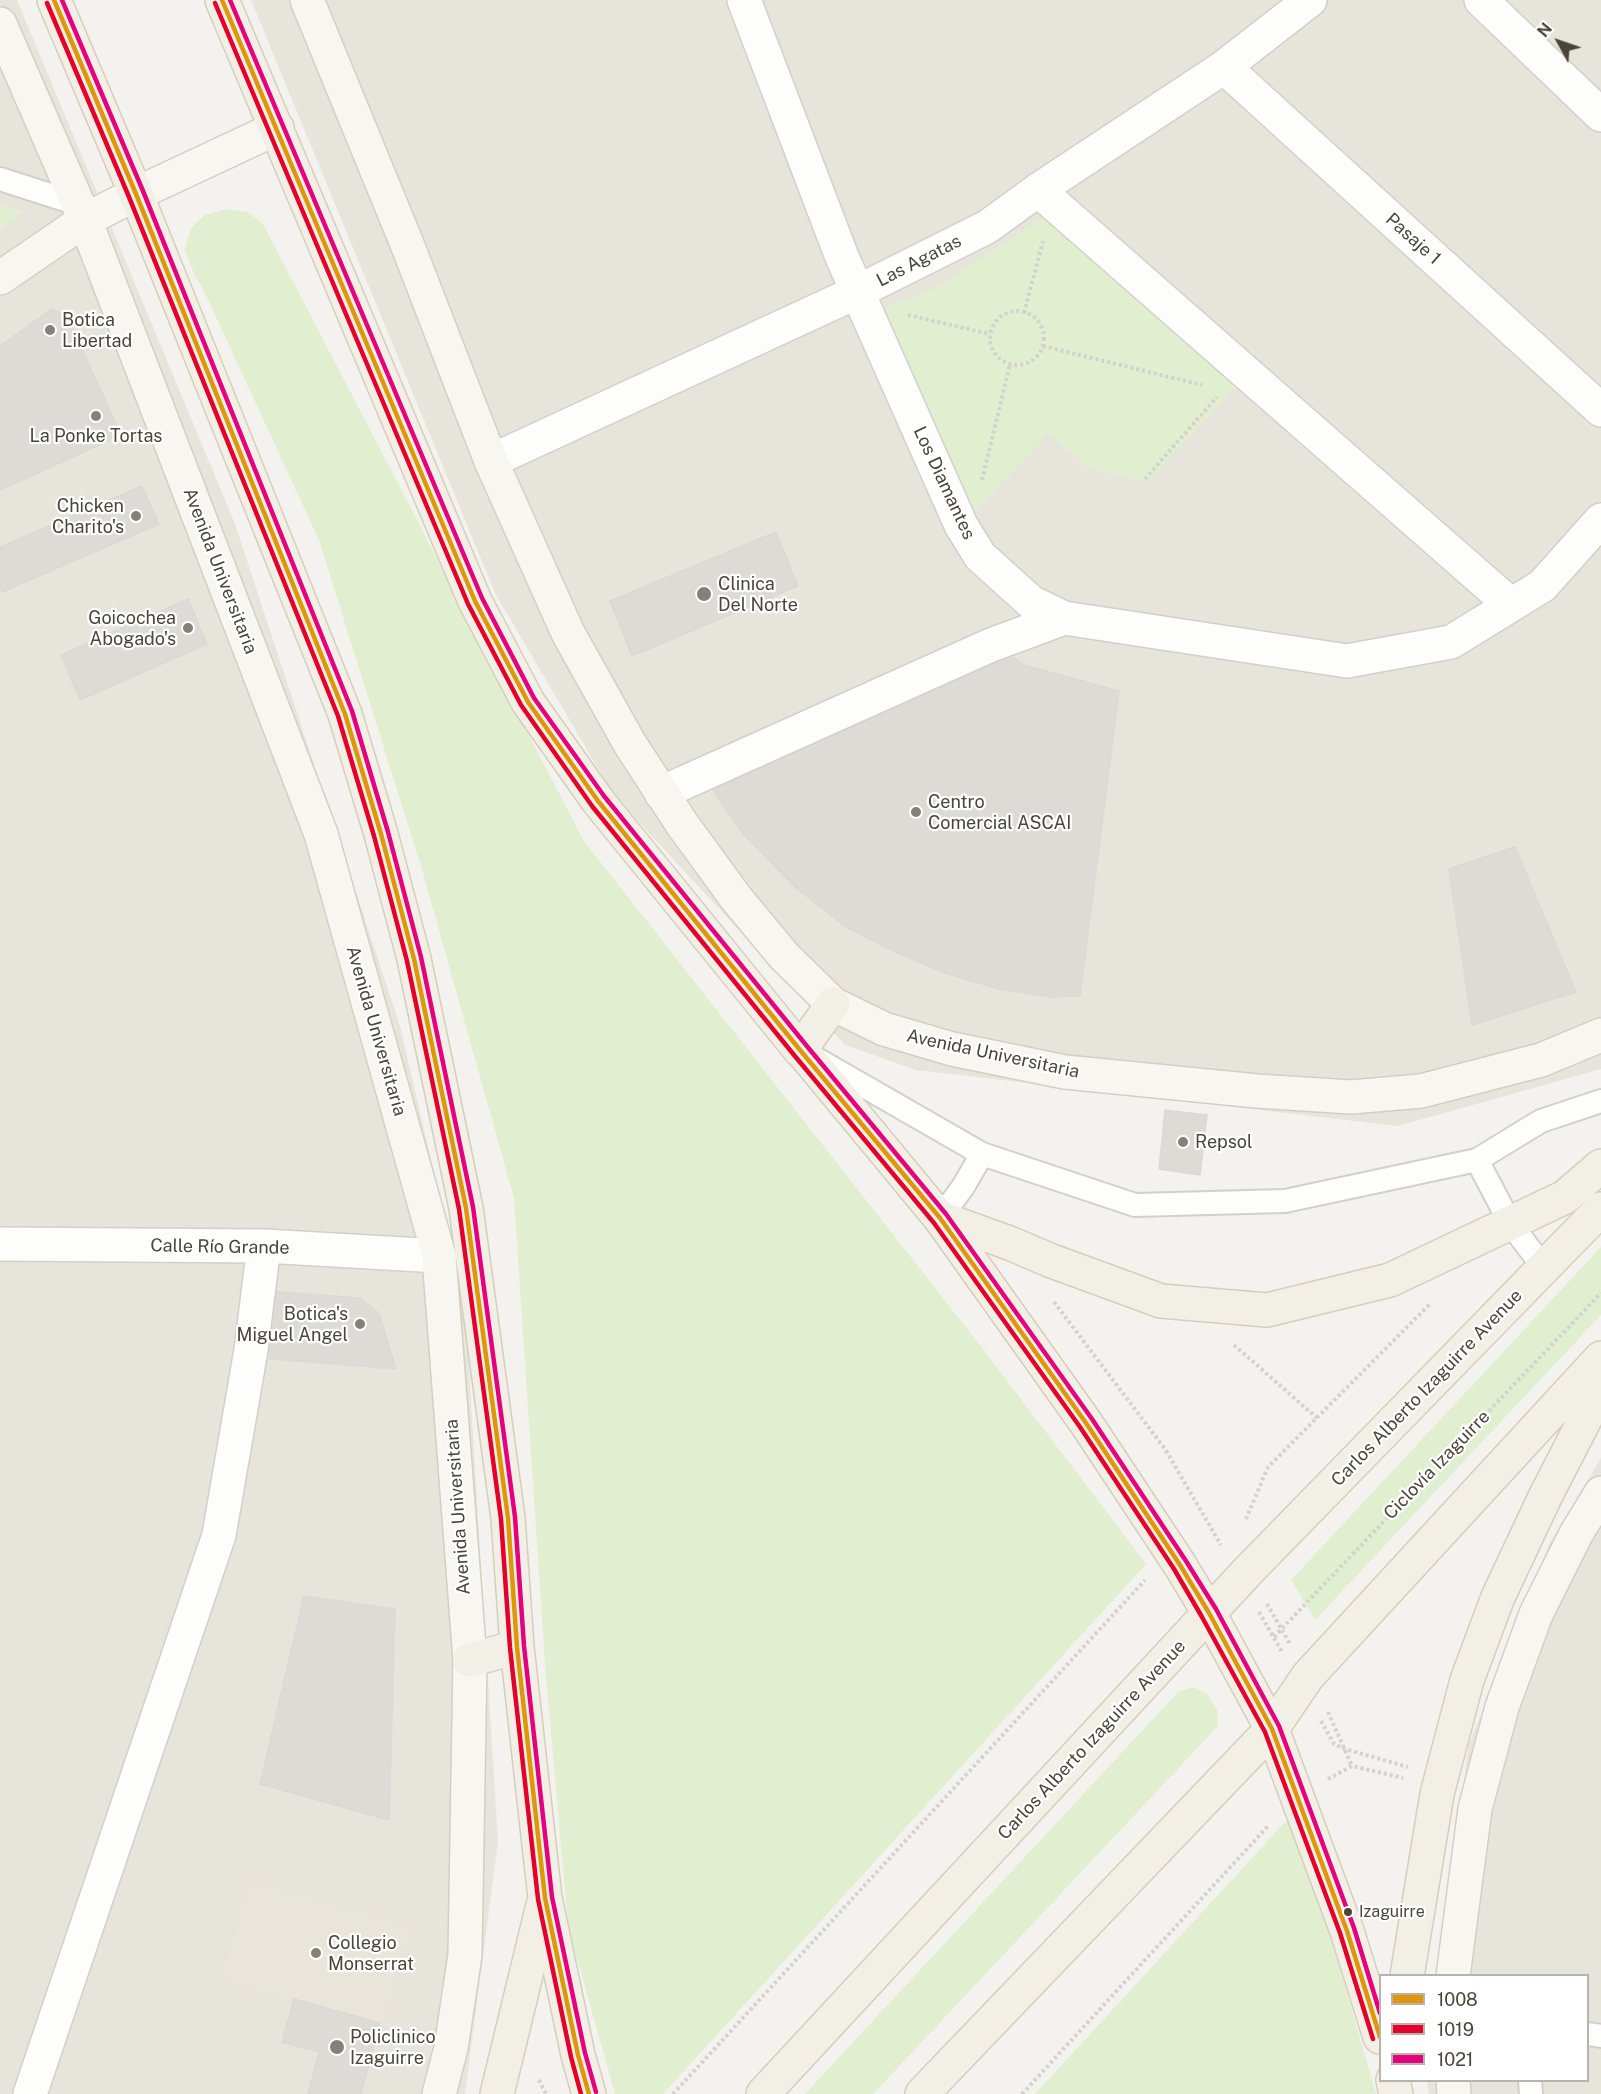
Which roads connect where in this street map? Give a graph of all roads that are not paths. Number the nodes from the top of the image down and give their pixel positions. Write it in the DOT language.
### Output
graph roads {
  1 [pos="54,0"];
  2 [pos="222,0"];
  3 [pos="307,0"];
  4 [pos="744,0"];
  5 [pos="1310,0"];
  6 [pos="1481,0"];
  7 [pos="0,24"];
  8 [pos="1224,67"];
  9 [pos="1601,115"];
  10 [pos="277,128"];
  11 [pos="0,178"];
  12 [pos="1038,190"];
  13 [pos="136,194"];
  14 [pos="81,212"];
  15 [pos="0,278"];
  16 [pos="857,292"];
  17 [pos="1601,410"];
  18 [pos="491,461"];
  19 [pos="1601,520"];
  20 [pos="1511,605"];
  21 [pos="1064,618"];
  22 [pos="661,793"];
  23 [pos="833,1004"];
  24 [pos="1601,1035"];
  25 [pos="800,1050"];
  26 [pos="1601,1101"];
  27 [pos="982,1154"];
  28 [pos="1478,1160"];
  29 [pos="1601,1166"];
  30 [pos="1601,1209"];
  31 [pos="940,1218"];
  32 [pos="1510,1223"];
  33 [pos="0,1245"];
  34 [pos="264,1246"];
  35 [pos="439,1256"];
  36 [pos="1544,1268"];
  37 [pos="1601,1358"];
  38 [pos="1601,1388"];
  39 [pos="1601,1493"];
  40 [pos="1209,1613"];
  41 [pos="517,1647"];
  42 [pos="470,1660"];
  43 [pos="1272,1729"];
  44 [pos="545,1898"];
  45 [pos="1407,1974"];
  46 [pos="1453,1974"];
  47 [pos="1379,2034"];
  48 [pos="30,2094"];
  49 [pos="439,2094"];
  50 [pos="497,2094"];
  51 [pos="589,2094"];
  52 [pos="763,2094"];
  53 [pos="922,2094"];
  1 -- 13 [label="main road"];
  2 -- 10 [label="main road"];
  3 -- 18 [label="street, Avenida Universitaria"];
  4 -- 16 [label="street, Los Diamantes"];
  5 -- 8 [label="street, Las Agatas"];
  6 -- 9 [label="street"];
  7 -- 14 [label="street, Avenida Universitaria"];
  8 -- 12 [label="street, Las Agatas"];
  8 -- 17 [label="street, Pasaje 1"];
  10 -- 13 [label="street"];
  10 -- 25 [label="main road"];
  11 -- 14 [label="lane"];
  12 -- 16 [label="street, Las Agatas"];
  12 -- 20 [label="street"];
  13 -- 14 [label="street"];
  13 -- 41 [label="main road"];
  14 -- 15 [label="street"];
  14 -- 35 [label="street, Avenida Universitaria"];
  16 -- 18 [label="street, Las Agatas"];
  16 -- 21 [label="street, Los Diamantes"];
  18 -- 22 [label="street, Avenida Universitaria"];
  19 -- 20 [label="street, Los Diamantes"];
  20 -- 21 [label="street, Los Diamantes"];
  21 -- 22 [label="street"];
  22 -- 23 [label="street, Avenida Universitaria"];
  23 -- 24 [label="street, Avenida Universitaria"];
  23 -- 25 [label="main road"];
  25 -- 27 [label="lane"];
  25 -- 31 [label="main road"];
  26 -- 28 [label="lane"];
  27 -- 28 [label="lane"];
  27 -- 31 [label="lane"];
  28 -- 32 [label="lane"];
  29 -- 32 [label="main road"];
  30 -- 36 [label="main road, Carlos Alberto Izaguirre Avenue"];
  31 -- 32 [label="main road"];
  31 -- 40 [label="main road"];
  32 -- 36 [label="lane"];
  33 -- 34 [label="street, Calle Río Grande"];
  34 -- 35 [label="street, Calle Río Grande"];
  34 -- 48 [label="street"];
  35 -- 42 [label="street, Avenida Universitaria"];
  36 -- 40 [label="main road, Carlos Alberto Izaguirre Avenue"];
  37 -- 43 [label="main road"];
  38 -- 45 [label="main road"];
  39 -- 46 [label="street"];
  40 -- 43 [label="main road"];
  40 -- 52 [label="main road, Carlos Alberto Izaguirre Avenue"];
  41 -- 42 [label="main road"];
  41 -- 44 [label="main road"];
  42 -- 49 [label="street, Avenida Universitaria"];
  43 -- 47 [label="main road"];
  43 -- 53 [label="main road"];
  44 -- 50 [label="main road"];
  44 -- 51 [label="main road"];
}
